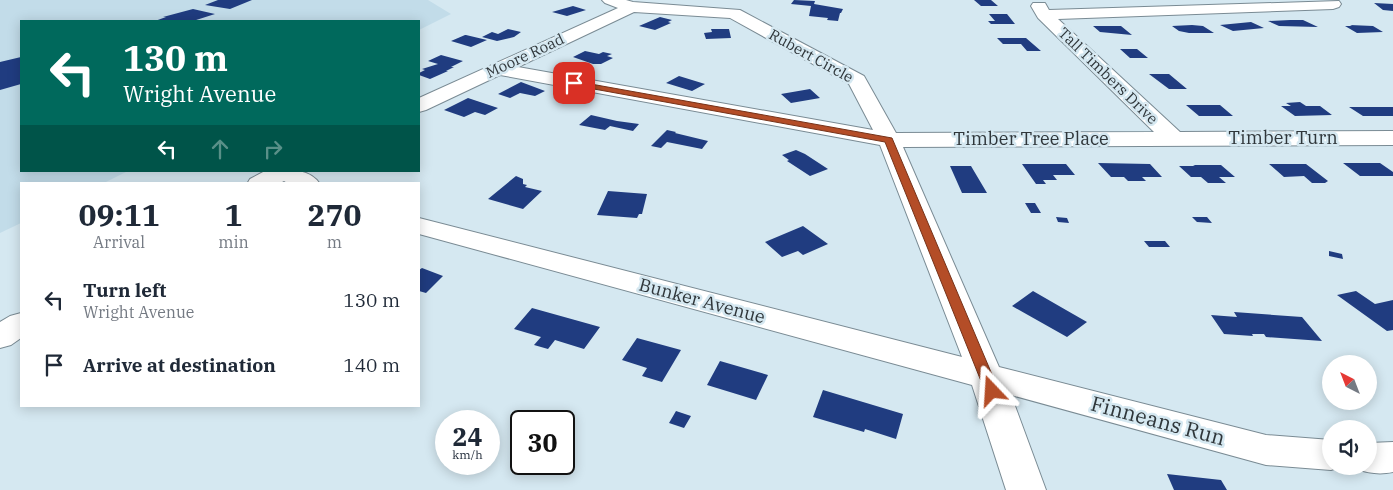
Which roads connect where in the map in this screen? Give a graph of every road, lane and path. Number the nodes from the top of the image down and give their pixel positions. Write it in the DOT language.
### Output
graph roads {
  1 [pos="610,0"];
  2 [pos="659,0"];
  3 [pos="1333,4"];
  4 [pos="635,7"];
  5 [pos="1040,7"];
  6 [pos="496,69"];
  7 [pos="420,106"];
  8 [pos="1173,138"];
  9 [pos="1393,138"];
  10 [pos="888,140"];
  11 [pos="282,172"];
  12 [pos="286,172"];
  13 [pos="263,182"];
  14 [pos="304,182"];
  15 [pos="420,226"];
  16 [pos="20,324"];
  17 [pos="0,338"];
  18 [pos="986,375"];
  19 [pos="1322,454"];
  20 [pos="1393,457"];
  21 [pos="1377,459"];
  22 [pos="1026,490"];
  1 -- 4 [label="street"];
  2 -- 4 [label="street, Moore Road"];
  3 -- 5 [label="street"];
  4 -- 6 [label="street, Moore Road"];
  4 -- 10 [label="street, Rubert Circle"];
  5 -- 8 [label="street, Tall Timbers Drive"];
  6 -- 7 [label="street, Moore Road"];
  6 -- 10 [label="street, Timber Tree Place"];
  8 -- 9 [label="street, Timber Turn"];
  8 -- 10 [label="street, Timber Tree Place"];
  10 -- 18 [label="street, Rubert Circle"];
  11 -- 13 [label="street"];
  12 -- 14 [label="street"];
  15 -- 18 [label="street, Bunker Avenue"];
  16 -- 17 [label="street"];
  18 -- 19 [label="street, Finneans Run"];
  18 -- 22 [label="street, Rubert Circle"];
  20 -- 21 [label="street"];
}
